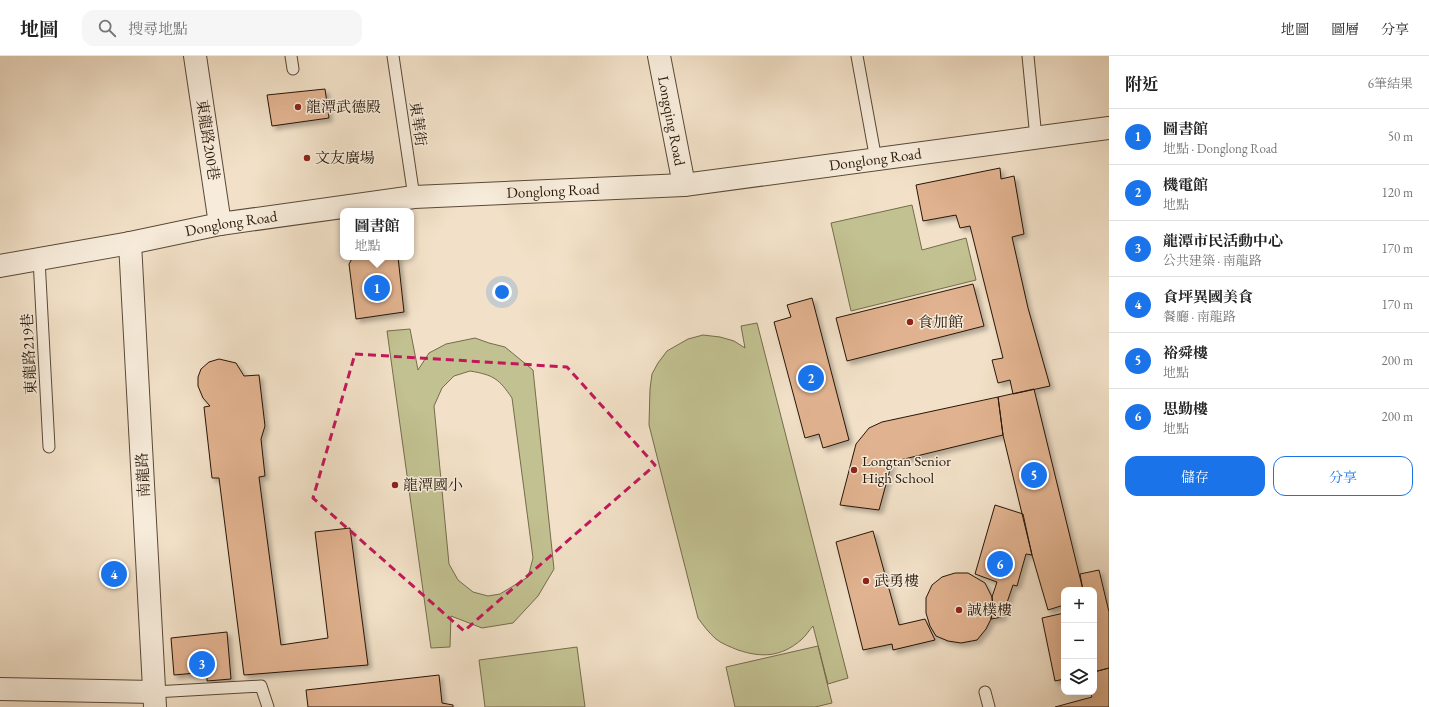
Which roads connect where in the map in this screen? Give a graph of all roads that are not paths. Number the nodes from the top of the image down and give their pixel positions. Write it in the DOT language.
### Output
graph roads {
  1 [pos="195,56"];
  2 [pos="291,56"];
  3 [pos="393,56"];
  4 [pos="659,56"];
  5 [pos="857,56"];
  6 [pos="1028,56"];
  7 [pos="293,69"];
  8 [pos="1109,128"];
  9 [pos="1036,138"];
  10 [pos="876,160"];
  11 [pos="684,185"];
  12 [pos="414,197"];
  13 [pos="220,224"];
  14 [pos="130,243"];
  15 [pos="40,259"];
  16 [pos="0,266"];
  17 [pos="49,447"];
  18 [pos="0,689"];
  19 [pos="985,692"];
  20 [pos="155,700"];
  21 [pos="268,707"];
  22 [pos="988,707"];
  1 -- 13 [label="street, 東龍路200巷"];
  2 -- 7 [label="lane"];
  3 -- 12 [label="lane, 東華街"];
  4 -- 11 [label="street, Longqing Road"];
  5 -- 10 [label="lane"];
  6 -- 9 [label="lane"];
  8 -- 9 [label="street, Donglong Road"];
  9 -- 10 [label="street, Donglong Road"];
  10 -- 11 [label="street, Donglong Road"];
  11 -- 12 [label="street, Donglong Road"];
  12 -- 13 [label="street, Donglong Road"];
  13 -- 14 [label="street, Donglong Road"];
  14 -- 15 [label="street, Donglong Road"];
  14 -- 20 [label="street, 南龍路"];
  15 -- 16 [label="street, Donglong Road"];
  15 -- 17 [label="lane, 東龍路219巷"];
  18 -- 20 [label="street"];
  19 -- 22 [label="lane"];
  20 -- 21 [label="lane"];
}
